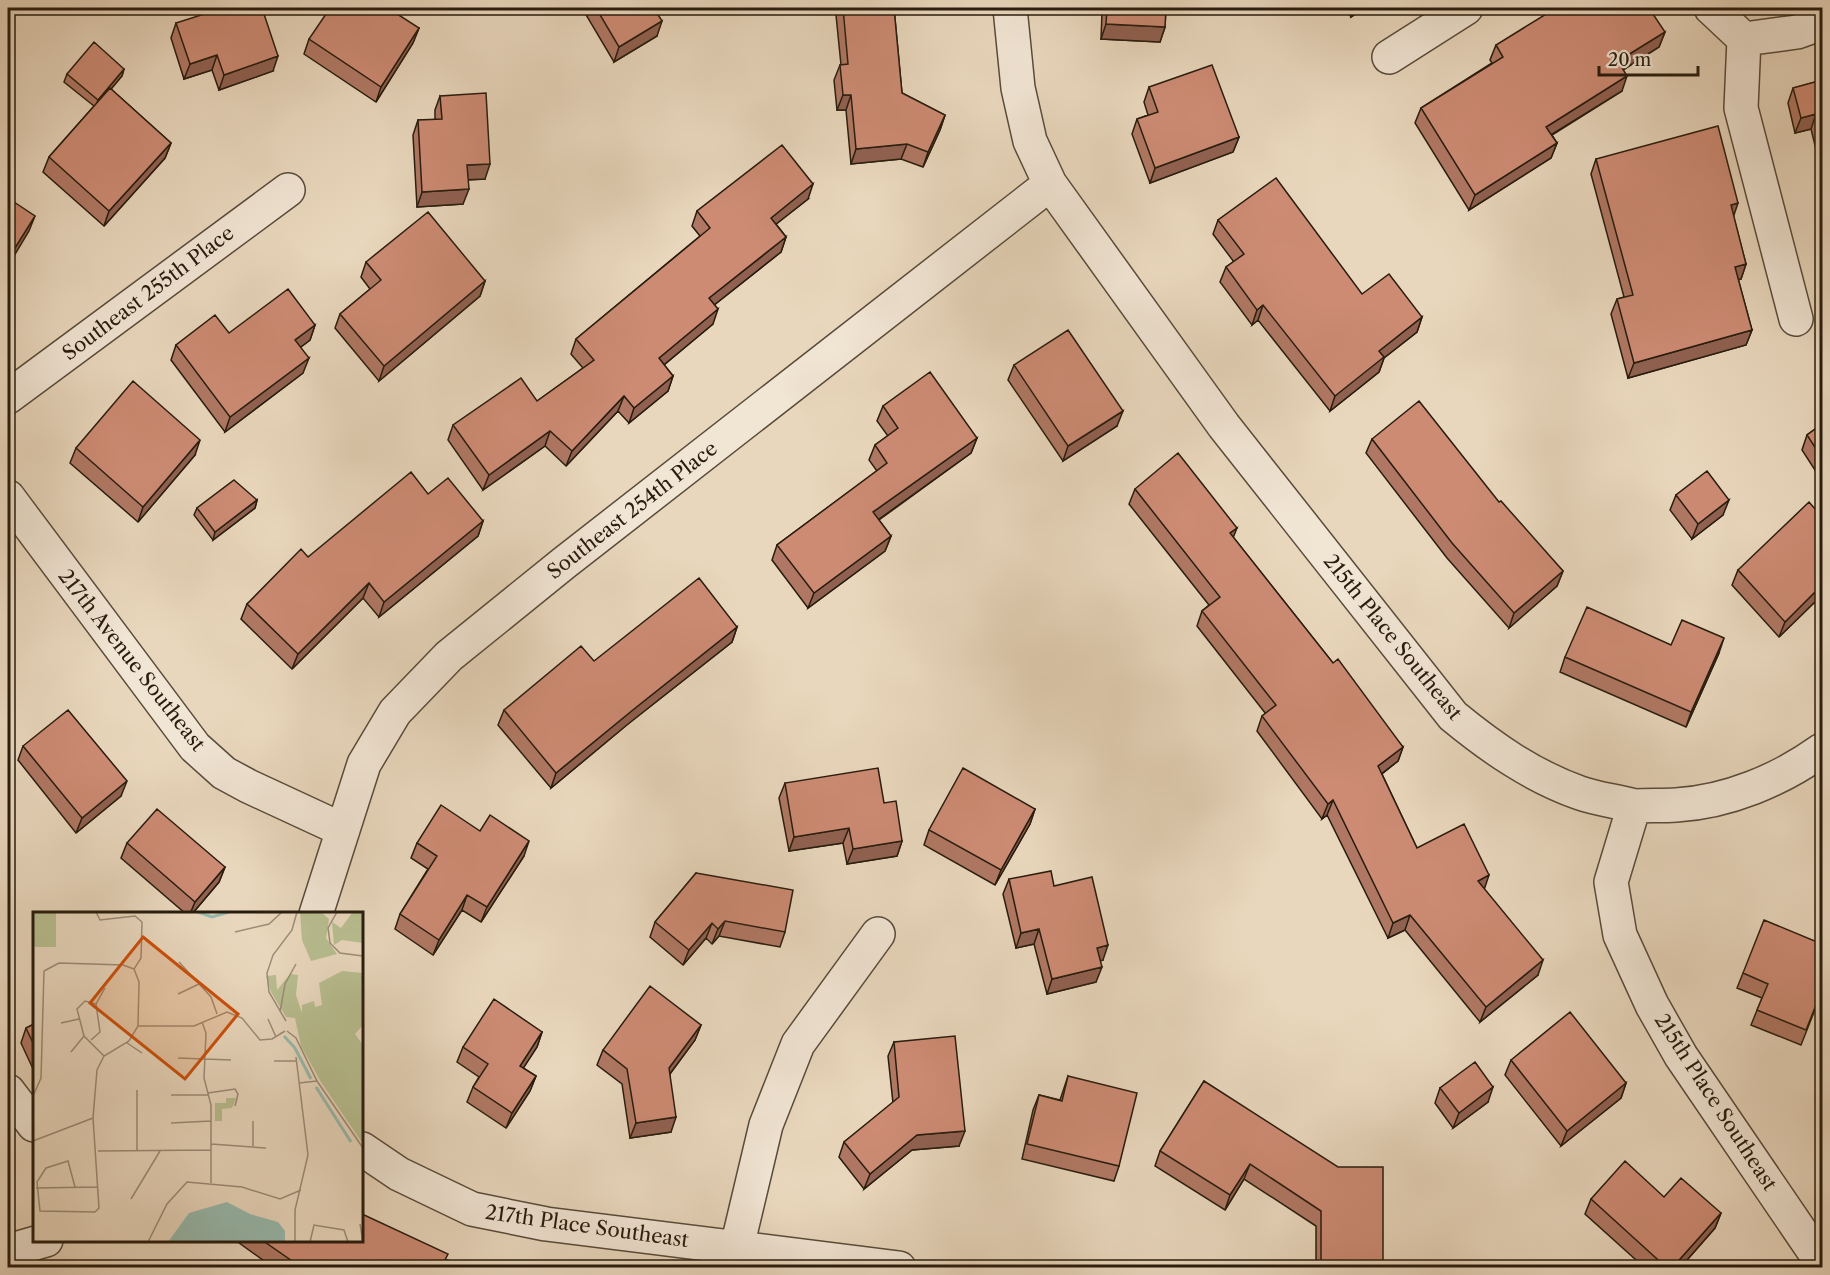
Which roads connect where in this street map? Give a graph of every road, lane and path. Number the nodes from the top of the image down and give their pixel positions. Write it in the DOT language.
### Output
graph roads {
  1 [pos="1010,8"];
  2 [pos="1466,8"];
  3 [pos="1711,8"];
  4 [pos="1822,23"];
  5 [pos="1744,39"];
  6 [pos="1389,57"];
  7 [pos="1050,184"];
  8 [pos="288,190"];
  9 [pos="1796,319"];
  10 [pos="8,397"];
  11 [pos="8,497"];
  12 [pos="1822,750"];
  13 [pos="1634,806"];
  14 [pos="343,830"];
  15 [pos="317,912"];
  16 [pos="878,934"];
  17 [pos="8,1091"];
  18 [pos="33,1124"];
  19 [pos="363,1150"];
  20 [pos="38,1242"];
  21 [pos="737,1247"];
  22 [pos="8,1251"];
  23 [pos="1822,1263"];
  24 [pos="898,1268"];
  1 -- 7 [label="street, 215th Place Southeast"];
  2 -- 6 [label="street"];
  3 -- 5 [label="street"];
  4 -- 5 [label="street"];
  5 -- 9 [label="street"];
  7 -- 13 [label="street, 215th Place Southeast"];
  7 -- 14 [label="street, Southeast 254th Place"];
  8 -- 10 [label="street, Southeast 255th Place"];
  11 -- 14 [label="street, 217th Avenue Southeast"];
  12 -- 13 [label="street"];
  13 -- 23 [label="street, 215th Place Southeast"];
  14 -- 15 [label="street, Southeast 254th Place"];
  16 -- 21 [label="street"];
  17 -- 18 [label="street"];
  19 -- 21 [label="street, 217th Place Southeast"];
  20 -- 22 [label="street"];
  21 -- 24 [label="street, 217th Place Southeast"];
}
